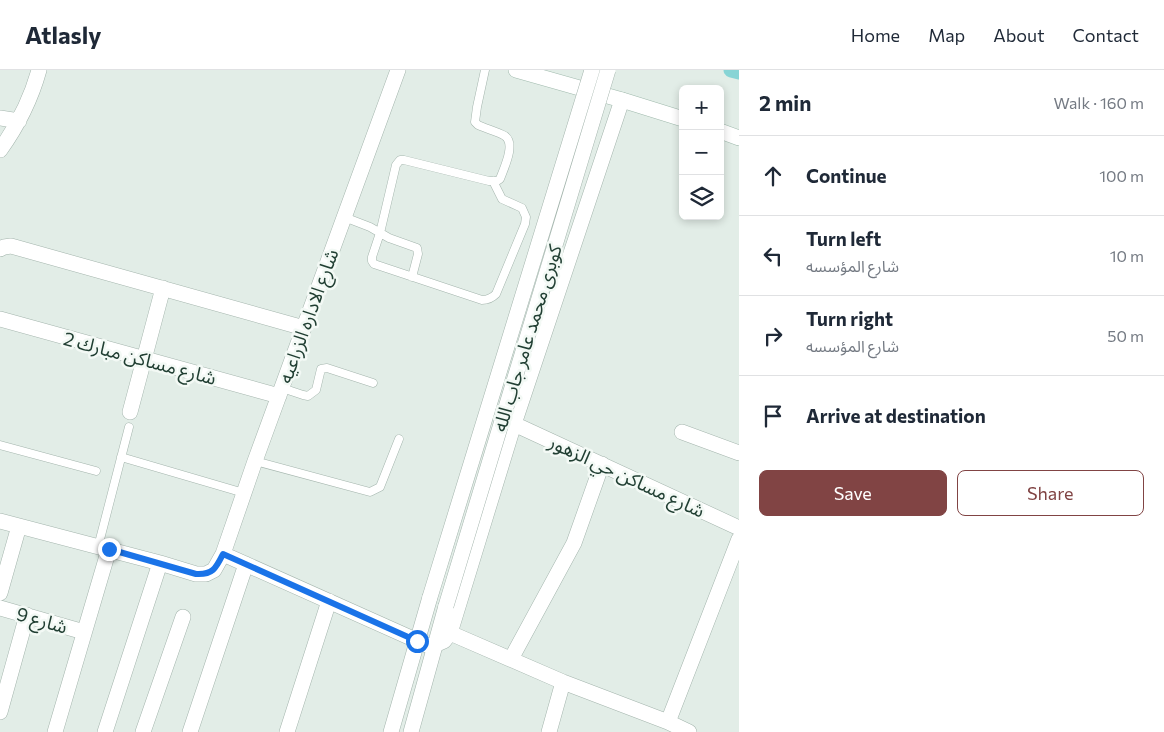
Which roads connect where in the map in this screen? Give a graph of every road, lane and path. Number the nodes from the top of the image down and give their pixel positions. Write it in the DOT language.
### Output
graph roads {
  1 [pos="39,70"];
  2 [pos="398,70"];
  3 [pos="486,70"];
  4 [pos="516,70"];
  5 [pos="592,70"];
  6 [pos="608,70"];
  7 [pos="622,100"];
  8 [pos="0,118"];
  9 [pos="679,118"];
  10 [pos="19,121"];
  11 [pos="724,133"];
  12 [pos="739,138"];
  13 [pos="0,150"];
  14 [pos="493,181"];
  15 [pos="344,217"];
  16 [pos="380,233"];
  17 [pos="0,250"];
  18 [pos="412,277"];
  19 [pos="163,288"];
  20 [pos="0,319"];
  21 [pos="304,328"];
  22 [pos="144,359"];
  23 [pos="373,383"];
  24 [pos="281,392"];
  25 [pos="129,419"];
  26 [pos="514,424"];
  27 [pos="682,432"];
  28 [pos="399,439"];
  29 [pos="0,446"];
  30 [pos="739,453"];
  31 [pos="121,457"];
  32 [pos="255,461"];
  33 [pos="602,464"];
  34 [pos="96,471"];
  35 [pos="244,493"];
  36 [pos="0,521"];
  37 [pos="19,526"];
  38 [pos="739,528"];
  39 [pos="739,539"];
  40 [pos="104,548"];
  41 [pos="221,558"];
  42 [pos="160,563"];
  43 [pos="246,564"];
  44 [pos="0,593"];
  45 [pos="329,601"];
  46 [pos="0,608"];
  47 [pos="27,616"];
  48 [pos="182,617"];
  49 [pos="84,632"];
  50 [pos="450,633"];
  51 [pos="417,641"];
  52 [pos="435,647"];
  53 [pos="511,659"];
  54 [pos="563,682"];
  55 [pos="0,712"];
  56 [pos="668,722"];
  57 [pos="55,732"];
  58 [pos="105,732"];
  59 [pos="143,732"];
  60 [pos="190,732"];
  61 [pos="287,732"];
  62 [pos="391,732"];
  63 [pos="411,732"];
  64 [pos="549,732"];
  65 [pos="690,732"];
  1 -- 10 [label="street"];
  2 -- 15 [label="street, شارع الاداره الزراعيه"];
  3 -- 14 [label="lane"];
  4 -- 7 [label="street"];
  5 -- 51 [label="street, كوبرى محمد عامر جاب الله, bridge"];
  6 -- 52 [label="street, كوبرى محمد عامر جاب الله, bridge"];
  7 -- 9 [label="street"];
  7 -- 26 [label="street"];
  8 -- 10 [label="street"];
  10 -- 13 [label="street"];
  11 -- 12 [label="street"];
  14 -- 16 [label="lane"];
  14 -- 18 [label="lane"];
  15 -- 16 [label="lane"];
  15 -- 21 [label="street, شارع الاداره الزراعيه"];
  16 -- 18 [label="lane"];
  16 -- 18 [label="lane"];
  17 -- 19 [label="street"];
  19 -- 21 [label="street"];
  19 -- 22 [label="street"];
  20 -- 22 [label="street, شارع مساكن مبارك 2"];
  21 -- 24 [label="street, شارع الاداره الزراعيه"];
  22 -- 24 [label="street, شارع مساكن مبارك 2"];
  22 -- 25 [label="street"];
  23 -- 24 [label="lane"];
  24 -- 32 [label="street, شارع الاداره الزراعيه"];
  25 -- 31 [label="lane"];
  26 -- 33 [label="street, شارع مساكن حي الزهور"];
  26 -- 50 [label="street"];
  27 -- 30 [label="street"];
  28 -- 32 [label="lane"];
  29 -- 34 [label="lane"];
  31 -- 35 [label="lane"];
  31 -- 40 [label="lane"];
  32 -- 35 [label="street, شارع الاداره الزراعيه"];
  33 -- 38 [label="street, شارع مساكن حي الزهور"];
  33 -- 53 [label="street"];
  35 -- 41 [label="street, شارع الاداره الزراعيه"];
  36 -- 37 [label="street"];
  37 -- 40 [label="street"];
  37 -- 44 [label="street"];
  39 -- 56 [label="street"];
  40 -- 42 [label="street"];
  40 -- 49 [label="street"];
  41 -- 42 [label="street"];
  41 -- 43 [label="street"];
  42 -- 58 [label="street"];
  43 -- 45 [label="street"];
  43 -- 60 [label="street"];
  45 -- 51 [label="street"];
  45 -- 61 [label="street"];
  46 -- 47 [label="street, شارع 9"];
  47 -- 49 [label="street, شارع 9"];
  47 -- 55 [label="street"];
  48 -- 59 [label="street"];
  49 -- 57 [label="street"];
  50 -- 52 [label="street"];
  50 -- 53 [label="street"];
  51 -- 52 [label="street"];
  51 -- 62 [label="street, كوبرى محمد عامر جاب الله"];
  52 -- 63 [label="street, كوبرى محمد عامر جاب الله"];
  53 -- 54 [label="street"];
  54 -- 56 [label="street"];
  54 -- 64 [label="street"];
  56 -- 65 [label="street"];
}
